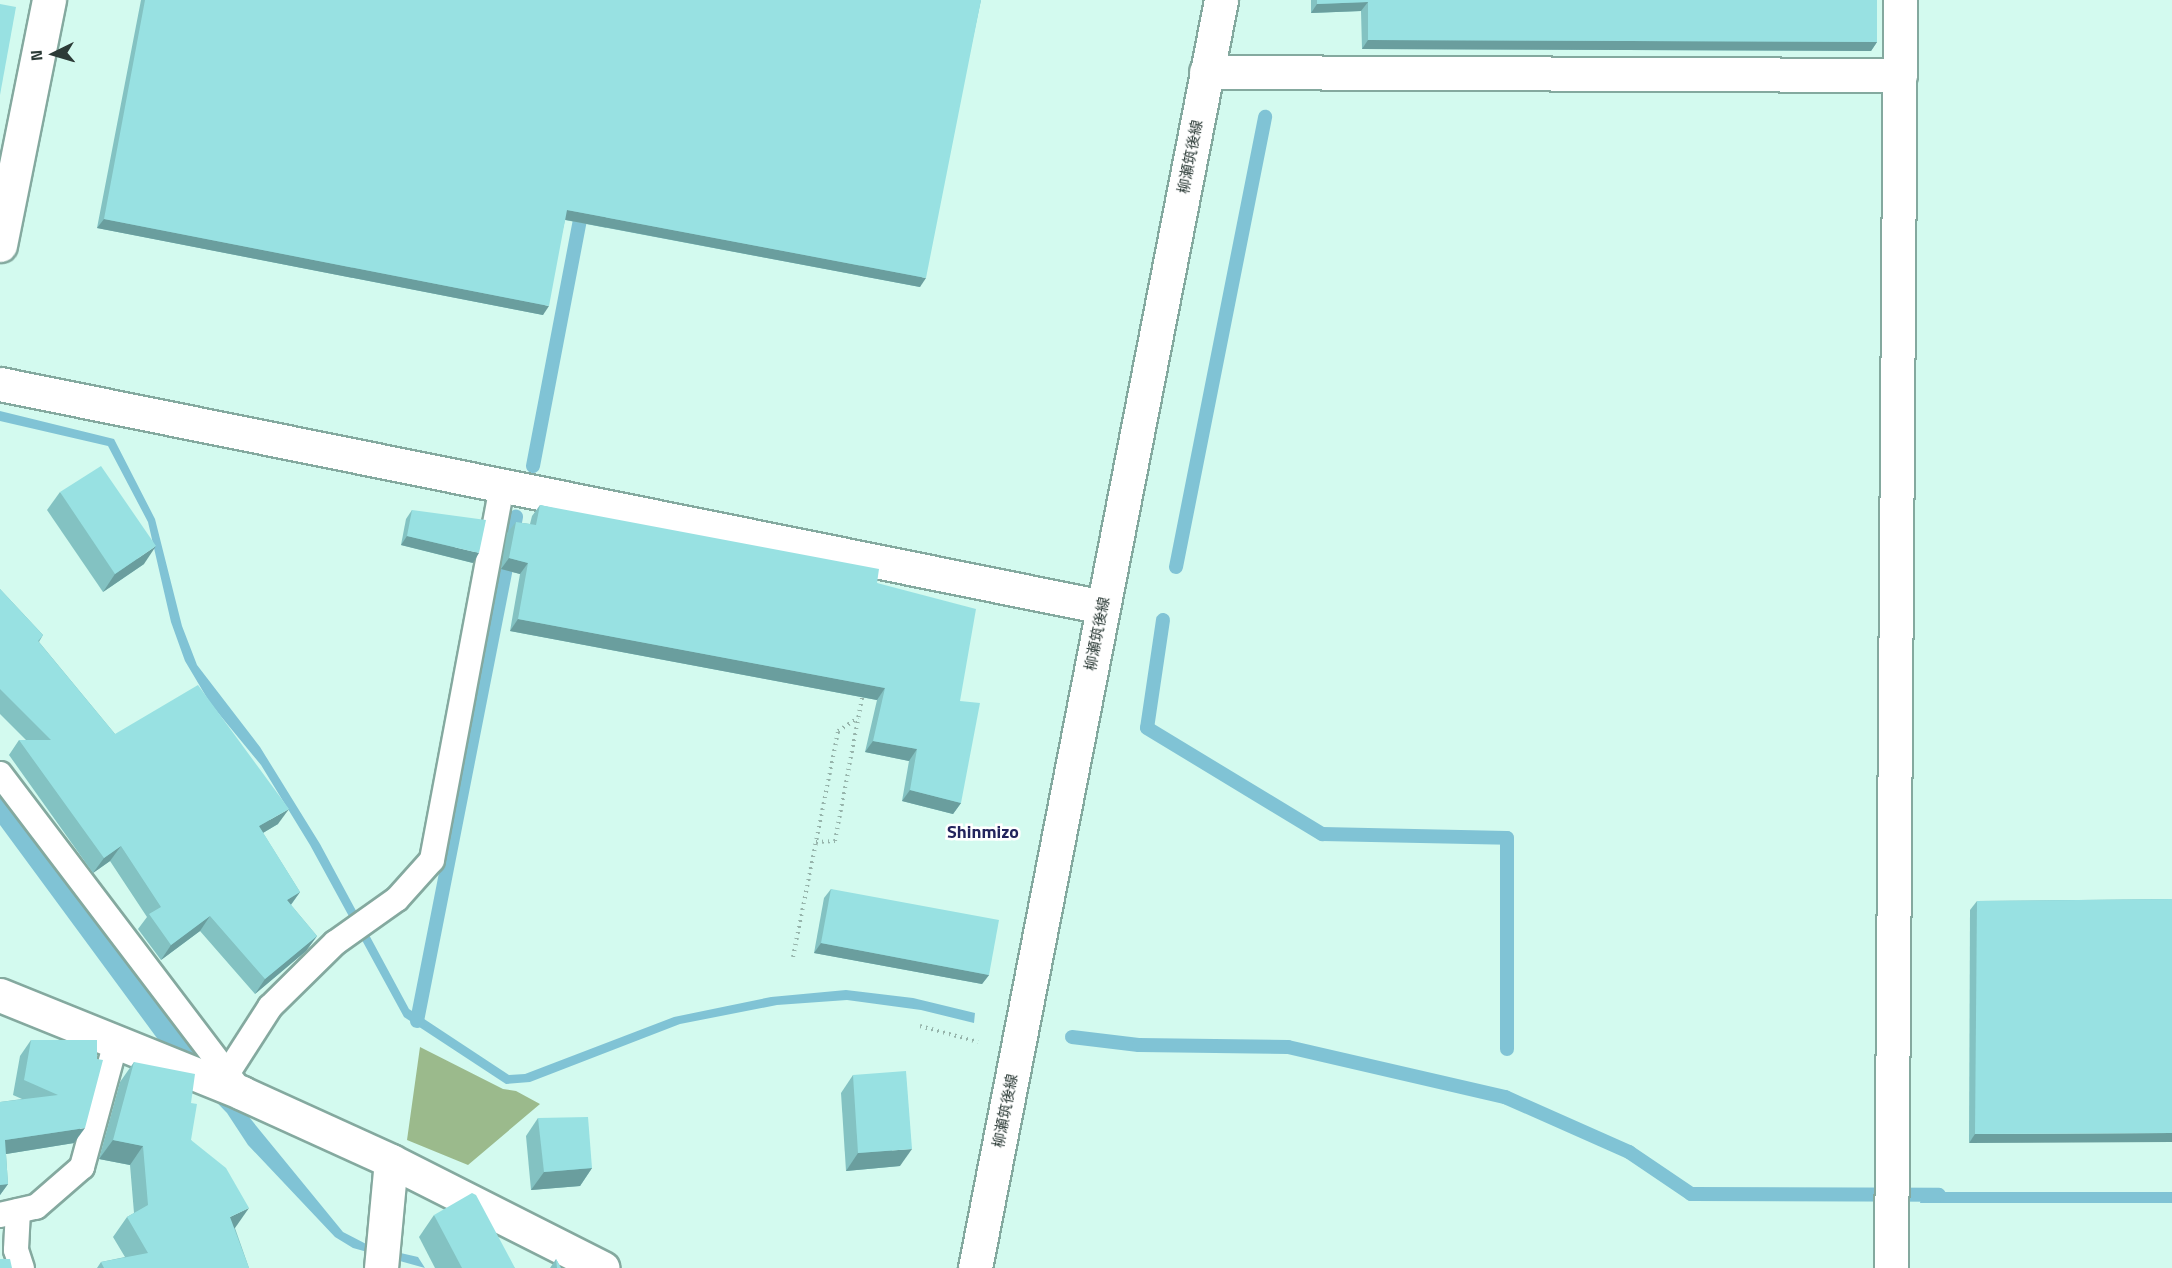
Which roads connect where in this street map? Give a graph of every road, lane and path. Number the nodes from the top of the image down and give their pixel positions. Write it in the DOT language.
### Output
graph roads {
  1 [pos="49,0"];
  2 [pos="1221,0"];
  3 [pos="1900,0"];
  4 [pos="1206,72"];
  5 [pos="1900,75"];
  6 [pos="0,245"];
  7 [pos="0,384"];
  8 [pos="502,485"];
  9 [pos="1103,606"];
  10 [pos="865,685"];
  11 [pos="858,718"];
  12 [pos="0,774"];
  13 [pos="816,843"];
  14 [pos="793,957"];
  15 [pos="0,995"];
  16 [pos="920,1026"];
  17 [pos="116,1042"];
  18 [pos="984,1044"];
  19 [pos="235,1084"];
  20 [pos="391,1161"];
  21 [pos="9,1213"];
  22 [pos="22,1268"];
  23 [pos="381,1268"];
  24 [pos="603,1268"];
  25 [pos="975,1268"];
  26 [pos="1891,1268"];
  1 -- 6 [label="street"];
  2 -- 4 [label="street, 柳瀬筑後線"];
  3 -- 5 [label="street"];
  4 -- 5 [label="street"];
  4 -- 9 [label="street, 柳瀬筑後線"];
  5 -- 26 [label="street"];
  7 -- 8 [label="street"];
  8 -- 9 [label="street"];
  8 -- 19 [label="lane"];
  9 -- 25 [label="street, 柳瀬筑後線"];
  10 -- 11 [label="path"];
  11 -- 13 [label="path"];
  11 -- 13 [label="path"];
  12 -- 19 [label="lane"];
  13 -- 14 [label="path"];
  15 -- 17 [label="street"];
  16 -- 18 [label="path"];
  17 -- 19 [label="street"];
  17 -- 21 [label="lane"];
  19 -- 20 [label="street"];
  20 -- 23 [label="street"];
  20 -- 24 [label="street"];
  21 -- 22 [label="lane"];
}
